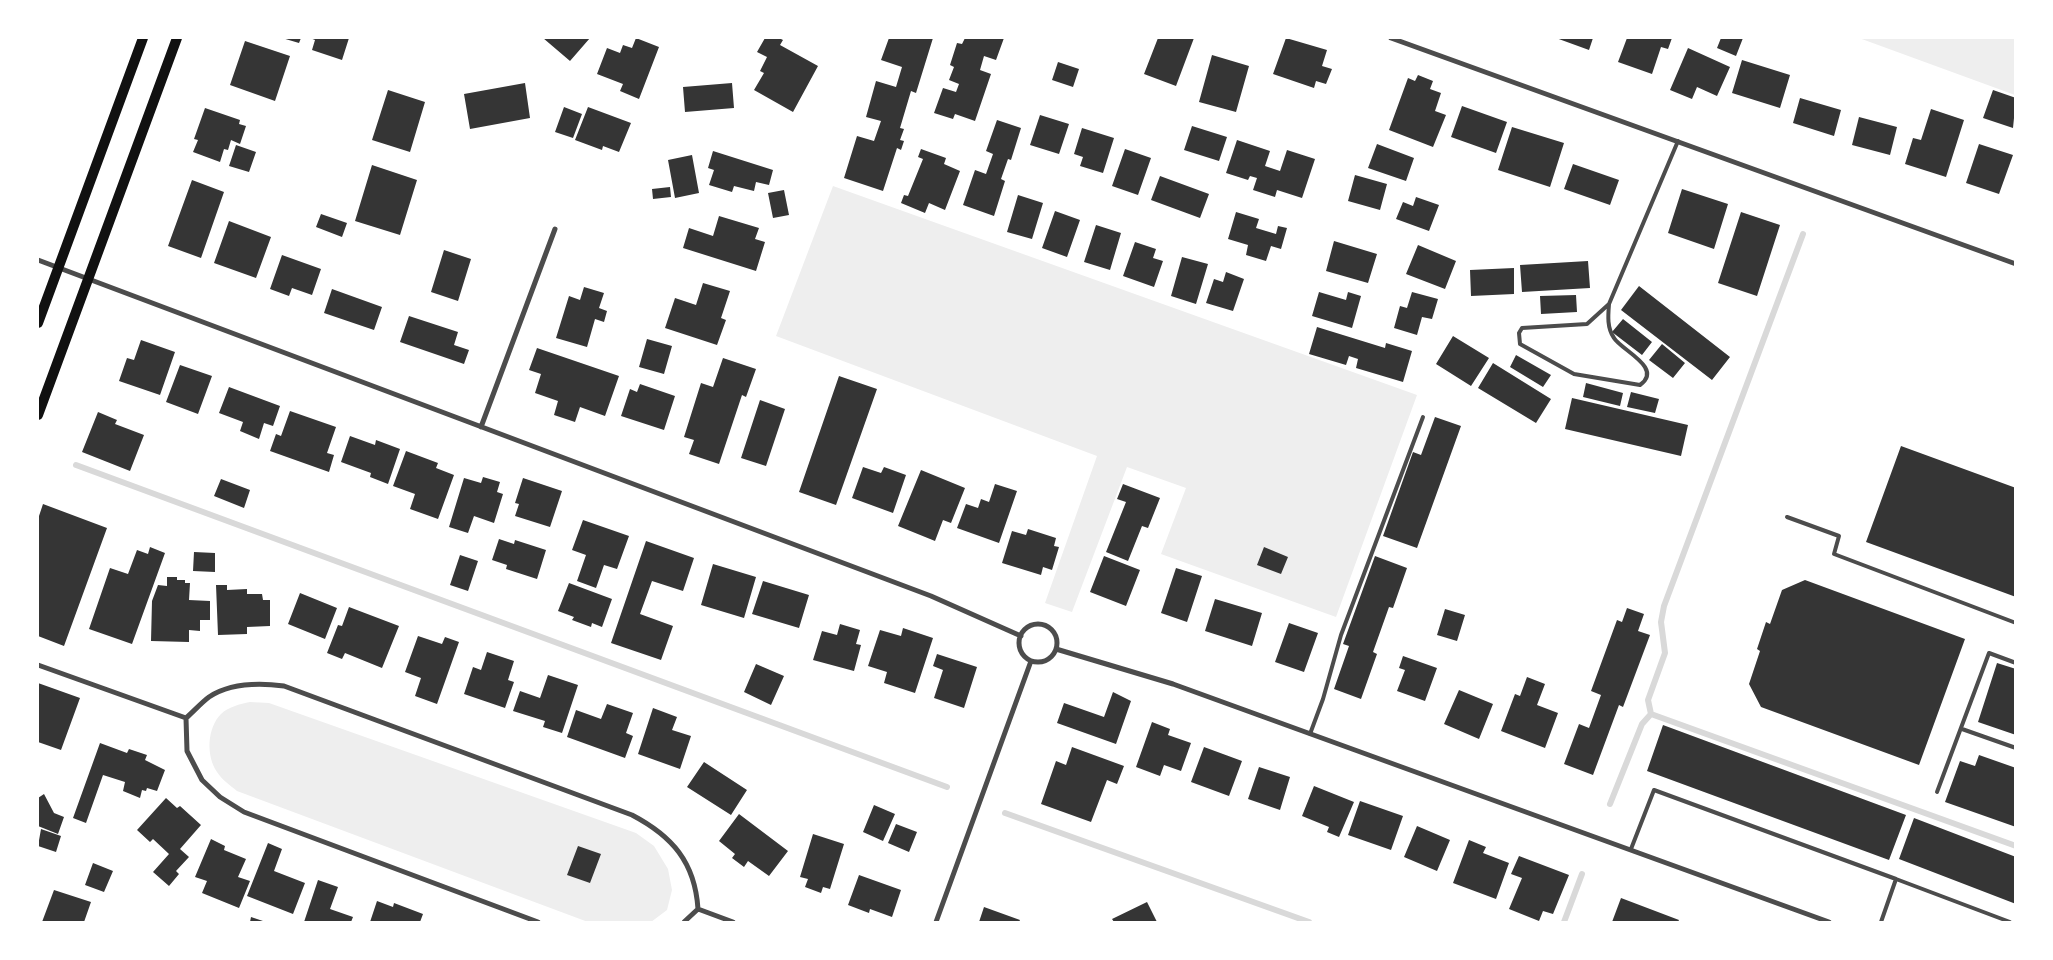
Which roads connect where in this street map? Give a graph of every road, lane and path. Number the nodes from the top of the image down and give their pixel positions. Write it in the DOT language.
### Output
graph roads {
  1 [pos="143,38"];
  2 [pos="177,38"];
  3 [pos="1391,38"];
  4 [pos="1678,141"];
  5 [pos="555,229"];
  6 [pos="38,260"];
  7 [pos="2016,264"];
  8 [pos="58,268"];
  9 [pos="88,280"];
  10 [pos="1609,304"];
  11 [pos="38,323"];
  12 [pos="38,416"];
  13 [pos="1423,417"];
  14 [pos="481,427"];
  15 [pos="1787,517"];
  16 [pos="2016,622"];
  17 [pos="1021,636"];
  18 [pos="1056,649"];
  19 [pos="1031,661"];
  20 [pos="2016,663"];
  21 [pos="38,665"];
  22 [pos="186,718"];
  23 [pos="1962,729"];
  24 [pos="1310,734"];
  25 [pos="2016,748"];
  26 [pos="1937,792"];
  27 [pos="1631,849"];
  28 [pos="1896,879"];
  29 [pos="698,909"];
  30 [pos="538,922"];
  31 [pos="684,922"];
  32 [pos="733,922"];
  33 [pos="936,922"];
  34 [pos="1830,922"];
  35 [pos="1881,922"];
  36 [pos="2010,922"];
  1 -- 8 [label="main road"];
  2 -- 9 [label="main road"];
  3 -- 4 [label="street"];
  4 -- 7 [label="street"];
  4 -- 10 [label="lane"];
  5 -- 14 [label="street"];
  6 -- 8 [label="street"];
  8 -- 9 [label="street"];
  8 -- 11 [label="main road"];
  9 -- 12 [label="main road"];
  9 -- 14 [label="street"];
  10 -- 10 [label="lane"];
  13 -- 24 [label="lane"];
  14 -- 17 [label="street"];
  15 -- 16 [label="lane"];
  17 -- 18 [label="street"];
  17 -- 19 [label="street"];
  18 -- 19 [label="street"];
  18 -- 24 [label="street"];
  19 -- 33 [label="street"];
  20 -- 23 [label="lane"];
  21 -- 22 [label="street"];
  22 -- 29 [label="street"];
  22 -- 30 [label="street"];
  23 -- 25 [label="lane"];
  23 -- 26 [label="lane"];
  24 -- 27 [label="street"];
  27 -- 28 [label="lane"];
  27 -- 34 [label="street"];
  28 -- 35 [label="lane"];
  28 -- 36 [label="lane"];
  29 -- 31 [label="street"];
  29 -- 32 [label="street"];
}
